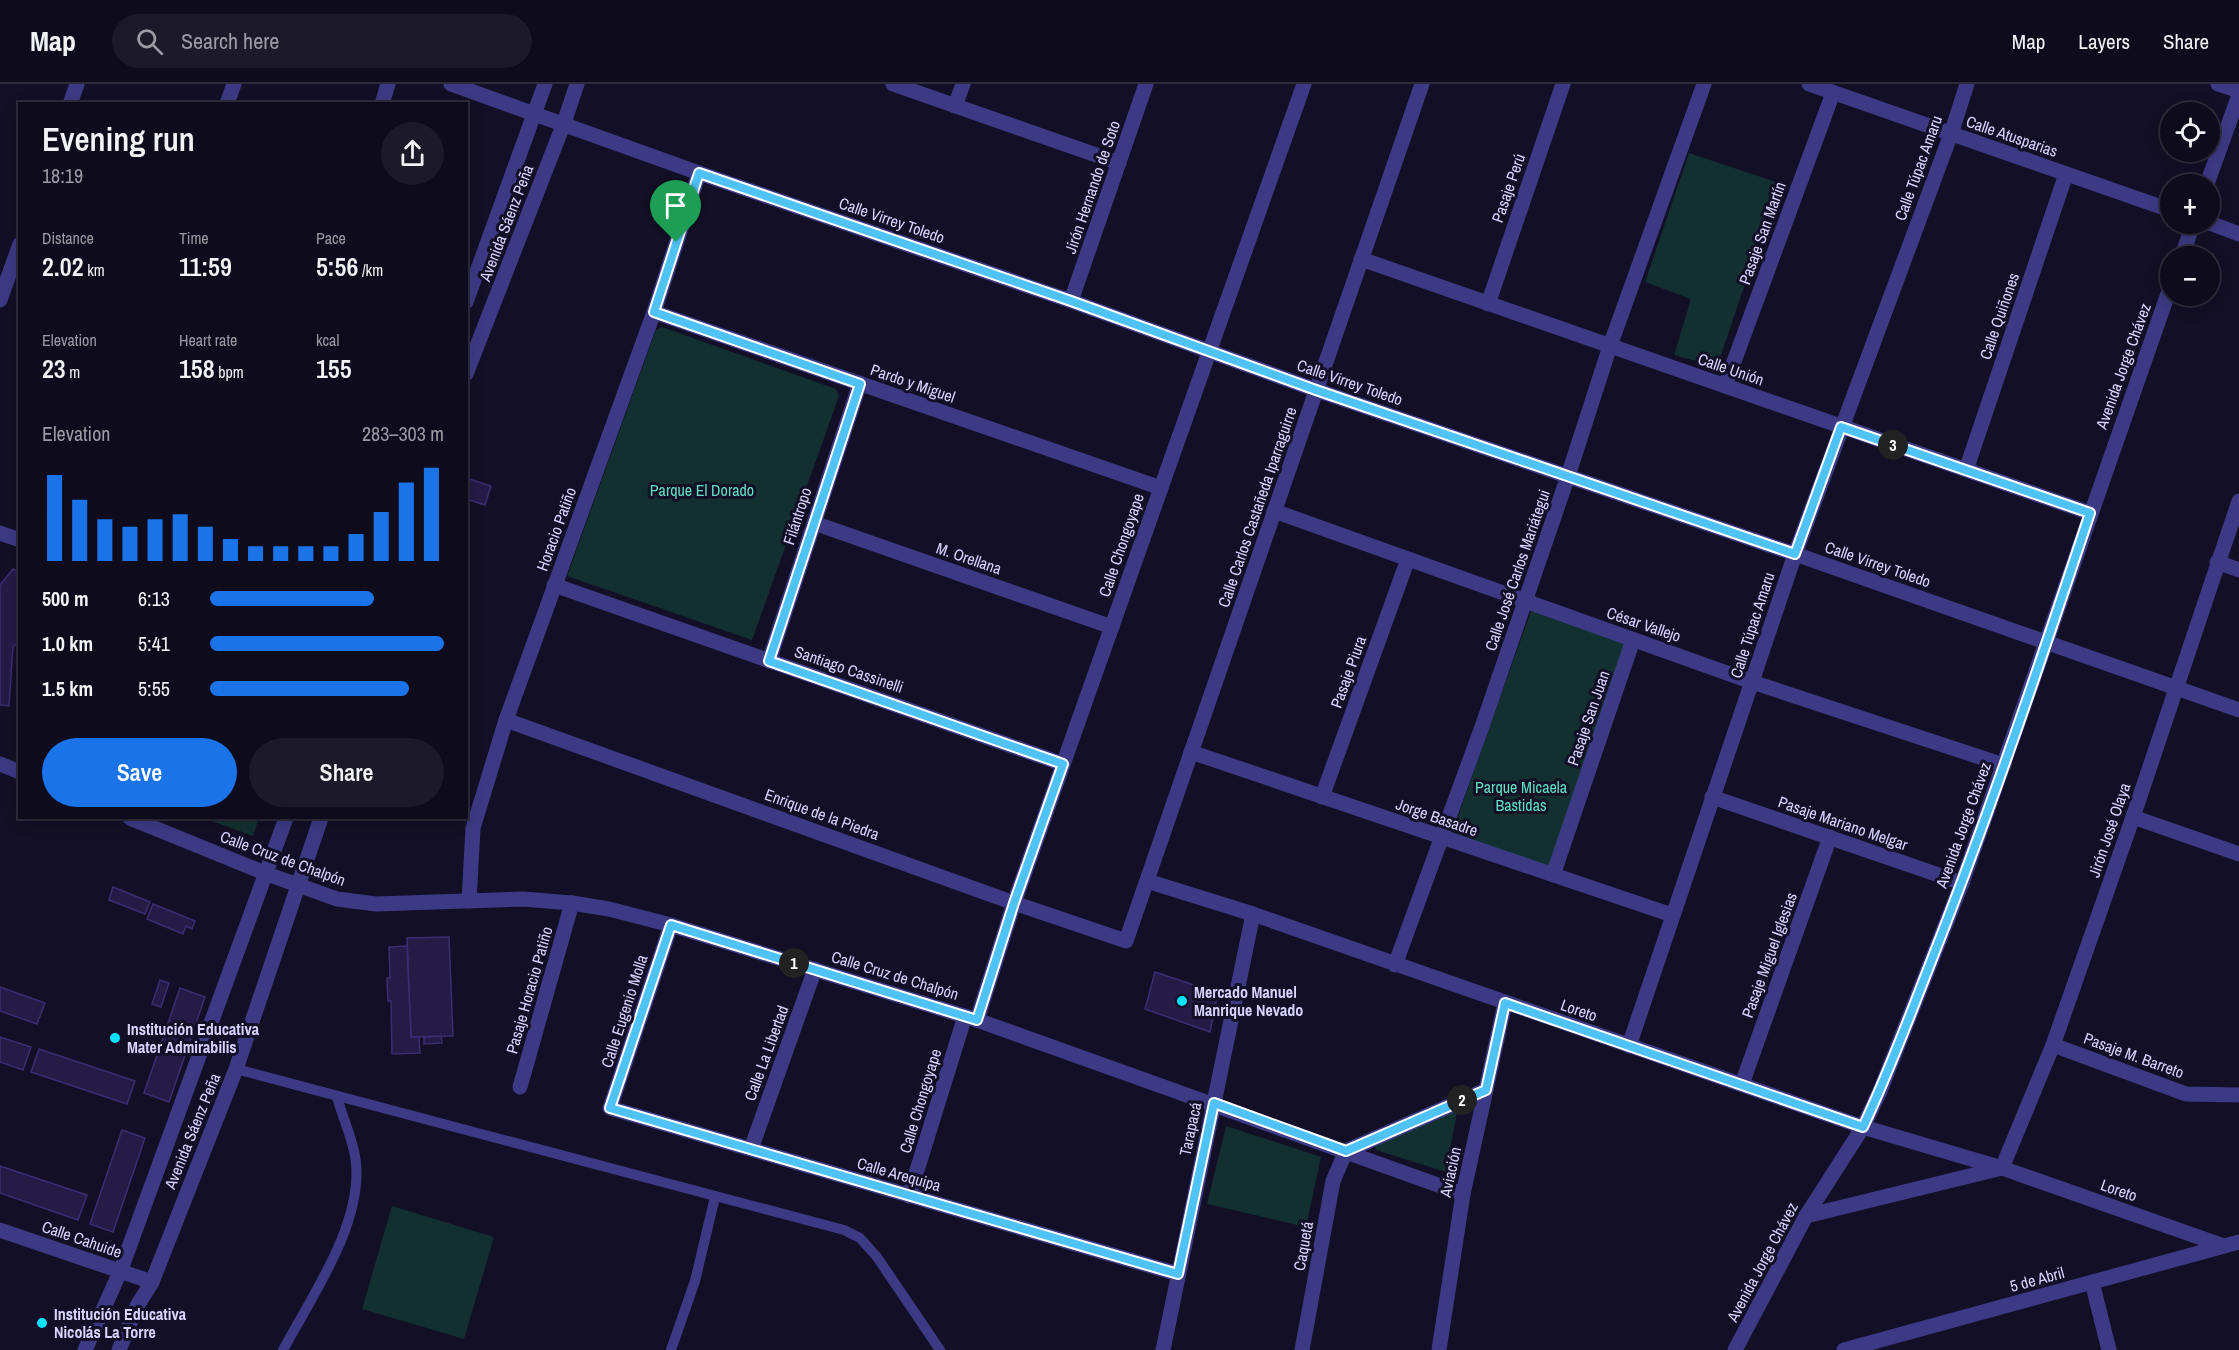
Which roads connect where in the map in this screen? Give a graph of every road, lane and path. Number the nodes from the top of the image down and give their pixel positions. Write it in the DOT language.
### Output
graph roads {
  1 [pos="77,84"];
  2 [pos="234,84"];
  3 [pos="388,84"];
  4 [pos="451,84"];
  5 [pos="544,84"];
  6 [pos="577,84"];
  7 [pos="893,84"];
  8 [pos="963,84"];
  9 [pos="1146,84"];
  10 [pos="1304,84"];
  11 [pos="1422,84"];
  12 [pos="1563,84"];
  13 [pos="1704,84"];
  14 [pos="1809,84"];
  15 [pos="1967,84"];
  16 [pos="2218,84"];
  17 [pos="1833,93"];
  18 [pos="2239,93"];
  19 [pos="71,102"];
  20 [pos="228,102"];
  21 [pos="383,102"];
  22 [pos="955,106"];
  23 [pos="535,113"];
  24 [pos="564,123"];
  25 [pos="1951,134"];
  26 [pos="1119,163"];
  27 [pos="699,173"];
  28 [pos="2066,174"];
  29 [pos="2211,174"];
  30 [pos="2160,207"];
  31 [pos="2220,227"];
  32 [pos="2239,234"];
  33 [pos="18,250"];
  34 [pos="1361,260"];
  35 [pos="468,297"];
  36 [pos="0,300"];
  37 [pos="1071,301"];
  38 [pos="1488,304"];
  39 [pos="2164,306"];
  40 [pos="654,312"];
  41 [pos="1610,346"];
  42 [pos="1209,351"];
  43 [pos="468,369"];
  44 [pos="860,384"];
  45 [pos="1725,386"];
  46 [pos="1316,390"];
  47 [pos="1841,427"];
  48 [pos="1966,470"];
  49 [pos="1568,477"];
  50 [pos="1161,488"];
  51 [pos="2239,501"];
  52 [pos="1274,511"];
  53 [pos="2090,513"];
  54 [pos="814,523"];
  55 [pos="0,533"];
  56 [pos="18,539"];
  57 [pos="1795,554"];
  58 [pos="1408,560"];
  59 [pos="2217,562"];
  60 [pos="2239,570"];
  61 [pos="554,585"];
  62 [pos="1525,601"];
  63 [pos="1112,627"];
  64 [pos="1633,640"];
  65 [pos="2047,641"];
  66 [pos="769,661"];
  67 [pos="1752,682"];
  68 [pos="2176,687"];
  69 [pos="2239,710"];
  70 [pos="506,720"];
  71 [pos="1191,752"];
  72 [pos="0,764"];
  73 [pos="1063,764"];
  74 [pos="2004,765"];
  75 [pos="18,771"];
  76 [pos="1322,796"];
  77 [pos="1712,797"];
  78 [pos="2133,817"];
  79 [pos="132,819"];
  80 [pos="286,819"];
  81 [pos="321,819"];
  82 [pos="1441,837"];
  83 [pos="1830,837"];
  84 [pos="2239,854"];
  85 [pos="267,874"];
  86 [pos="1553,875"];
  87 [pos="1147,881"];
  88 [pos="1962,883"];
  89 [pos="299,885"];
  90 [pos="468,902"];
  91 [pos="572,903"];
  92 [pos="1014,903"];
  93 [pos="1253,914"];
  94 [pos="1672,915"];
  95 [pos="671,925"];
  96 [pos="1126,941"];
  97 [pos="1395,965"];
  98 [pos="815,969"];
  99 [pos="1505,1003"];
  100 [pos="971,1018"];
  101 [pos="2053,1045"];
  102 [pos="1629,1046"];
  103 [pos="236,1069"];
  104 [pos="1742,1084"];
  105 [pos="520,1087"];
  106 [pos="1486,1090"];
  107 [pos="2239,1095"];
  108 [pos="338,1096"];
  109 [pos="1214,1103"];
  110 [pos="610,1108"];
  111 [pos="1863,1127"];
  112 [pos="751,1149"];
  113 [pos="1346,1151"];
  114 [pos="2002,1168"];
  115 [pos="1463,1194"];
  116 [pos="909,1196"];
  117 [pos="715,1197"];
  118 [pos="1806,1216"];
  119 [pos="0,1230"];
  120 [pos="2231,1244"];
  121 [pos="120,1272"];
  122 [pos="1178,1274"];
  123 [pos="152,1282"];
  124 [pos="2092,1282"];
  125 [pos="85,1350"];
  126 [pos="119,1350"];
  127 [pos="284,1350"];
  128 [pos="671,1350"];
  129 [pos="940,1350"];
  130 [pos="1163,1350"];
  131 [pos="1302,1350"];
  132 [pos="1439,1350"];
  133 [pos="1735,1350"];
  134 [pos="1844,1350"];
  135 [pos="2109,1350"];
  1 -- 19 [label="street"];
  2 -- 20 [label="street"];
  3 -- 21 [label="street"];
  4 -- 23 [label="street, Calle Virrey Toledo"];
  5 -- 23 [label="street, Avenida Sáenz Peña"];
  6 -- 24 [label="street, Avenida Sáenz Peña"];
  7 -- 22 [label="street"];
  8 -- 22 [label="street"];
  9 -- 26 [label="street, Jirón Hernando de Soto"];
  10 -- 42 [label="street, Calle Chongoyape"];
  11 -- 34 [label="street, Calle Carlos Castañeda Iparraguirre"];
  12 -- 38 [label="street, Pasaje Perú"];
  13 -- 41 [label="street, Calle José Carlos Mariátegui"];
  14 -- 17 [label="street, Calle Atusparias"];
  15 -- 25 [label="street, Calle Túpac Amaru"];
  16 -- 18 [label="street"];
  17 -- 25 [label="street, Calle Atusparias"];
  17 -- 45 [label="street, Pasaje San Martín"];
  18 -- 29 [label="street"];
  22 -- 26 [label="street"];
  23 -- 24 [label="street, Calle Virrey Toledo"];
  23 -- 35 [label="street, Avenida Sáenz Peña"];
  24 -- 27 [label="street, Calle Virrey Toledo"];
  24 -- 43 [label="street, Avenida Sáenz Peña"];
  25 -- 28 [label="street, Calle Atusparias"];
  25 -- 47 [label="street, Calle Túpac Amaru"];
  26 -- 37 [label="street, Jirón Hernando de Soto"];
  27 -- 37 [label="street, Calle Virrey Toledo"];
  27 -- 40 [label="street, Horacio Patiño"];
  28 -- 30 [label="street, Calle Atusparias"];
  28 -- 48 [label="street, Calle Quiñones"];
  31 -- 32 [label="street"];
  33 -- 36 [label="street"];
  34 -- 38 [label="street, Calle Unión"];
  34 -- 46 [label="street, Calle Carlos Castañeda Iparraguirre"];
  37 -- 42 [label="street, Calle Virrey Toledo"];
  38 -- 41 [label="street, Calle Unión"];
  39 -- 53 [label="street, Avenida Jorge Chávez"];
  40 -- 44 [label="street, Pardo y Miguel"];
  40 -- 61 [label="street, Horacio Patiño"];
  41 -- 45 [label="street, Calle Unión"];
  41 -- 49 [label="street, Calle José Carlos Mariátegui"];
  42 -- 46 [label="street, Calle Virrey Toledo"];
  42 -- 50 [label="street, Calle Chongoyape"];
  44 -- 50 [label="street, Pardo y Miguel"];
  44 -- 54 [label="street, Filántropo"];
  45 -- 47 [label="street, Calle Unión"];
  46 -- 49 [label="street, Calle Virrey Toledo"];
  46 -- 52 [label="street, Calle Carlos Castañeda Iparraguirre"];
  47 -- 48 [label="street, Calle Unión"];
  47 -- 57 [label="street, Calle Túpac Amaru"];
  48 -- 53 [label="street, Calle Unión"];
  49 -- 57 [label="street, Calle Virrey Toledo"];
  49 -- 62 [label="street, Calle José Carlos Mariátegui"];
  50 -- 63 [label="street, Calle Chongoyape"];
  51 -- 59 [label="street, Jirón José Olaya"];
  52 -- 58 [label="street, César Vallejo"];
  52 -- 71 [label="street, Calle Carlos Castañeda Iparraguirre"];
  53 -- 65 [label="street, Avenida Jorge Chávez"];
  54 -- 63 [label="street, M. Orellana"];
  54 -- 66 [label="street, Filántropo"];
  55 -- 56 [label="street"];
  57 -- 65 [label="street, Calle Virrey Toledo"];
  57 -- 67 [label="street, Calle Túpac Amaru"];
  58 -- 62 [label="street, César Vallejo"];
  58 -- 76 [label="street, Pasaje Piura"];
  59 -- 60 [label="street"];
  59 -- 68 [label="street, Jirón José Olaya"];
  61 -- 66 [label="street, Santiago Cassinelli"];
  61 -- 70 [label="street, Horacio Patiño"];
  62 -- 64 [label="street, César Vallejo"];
  62 -- 82 [label="street, Calle José Carlos Mariátegui"];
  63 -- 73 [label="street, Calle Chongoyape"];
  64 -- 67 [label="street, César Vallejo"];
  64 -- 86 [label="street, Pasaje San Juan"];
  65 -- 68 [label="street, Calle Virrey Toledo"];
  65 -- 74 [label="street, Avenida Jorge Chávez"];
  66 -- 73 [label="street, Santiago Cassinelli"];
  67 -- 74 [label="street, César Vallejo"];
  67 -- 77 [label="street, Calle Túpac Amaru"];
  68 -- 69 [label="street, Calle Virrey Toledo"];
  68 -- 78 [label="street, Jirón José Olaya"];
  70 -- 90 [label="street, Horacio Patiño"];
  70 -- 92 [label="street, Enrique de la Piedra"];
  71 -- 76 [label="street, Jorge Basadre"];
  71 -- 87 [label="street, Calle Carlos Castañeda Iparraguirre"];
  72 -- 75 [label="street"];
  73 -- 92 [label="street, Calle Chongoyape"];
  74 -- 88 [label="street, Avenida Jorge Chávez"];
  76 -- 82 [label="street, Jorge Basadre"];
  77 -- 83 [label="street, Pasaje Mariano Melgar"];
  77 -- 94 [label="street, Calle Túpac Amaru"];
  78 -- 84 [label="street"];
  78 -- 101 [label="street, Jirón José Olaya"];
  79 -- 85 [label="street, Calle Cruz de Chalpón"];
  80 -- 85 [label="street, Avenida Sáenz Peña"];
  81 -- 89 [label="street, Avenida Sáenz Peña"];
  82 -- 86 [label="street, Jorge Basadre"];
  82 -- 97 [label="street, Calle José Carlos Mariátegui"];
  83 -- 88 [label="street, Pasaje Mariano Melgar"];
  83 -- 104 [label="street, Pasaje Miguel Iglesias"];
  85 -- 89 [label="street, Calle Cruz de Chalpón"];
  85 -- 121 [label="street, Avenida Sáenz Peña"];
  86 -- 94 [label="street, Jorge Basadre"];
  87 -- 93 [label="street, Loreto"];
  87 -- 96 [label="street, Calle Carlos Castañeda Iparraguirre"];
  88 -- 111 [label="street, Avenida Jorge Chávez"];
  89 -- 90 [label="street, Calle Cruz de Chalpón"];
  89 -- 103 [label="street, Avenida Sáenz Peña"];
  90 -- 91 [label="street, Calle Cruz de Chalpón"];
  91 -- 95 [label="street, Calle Cruz de Chalpón"];
  91 -- 105 [label="street, Pasaje Horacio Patiño"];
  92 -- 96 [label="street, Enrique de la Piedra"];
  92 -- 100 [label="street, Calle Chongoyape"];
  93 -- 97 [label="street, Loreto"];
  93 -- 109 [label="street, Tarapacá"];
  94 -- 102 [label="street, Calle Túpac Amaru"];
  95 -- 98 [label="street, Calle Cruz de Chalpón"];
  95 -- 110 [label="street, Calle Eugenio Molla"];
  97 -- 99 [label="street, Loreto"];
  98 -- 100 [label="street, Calle Cruz de Chalpón"];
  98 -- 112 [label="street, Calle La Libertad"];
  99 -- 102 [label="street, Loreto"];
  99 -- 106 [label="street, Aviación"];
  100 -- 109 [label="street, Calle Cruz de Chalpón"];
  100 -- 116 [label="street, Calle Chongoyape"];
  101 -- 107 [label="street, Pasaje M. Barreto"];
  101 -- 114 [label="street, Jirón José Olaya"];
  102 -- 104 [label="street, Loreto"];
  103 -- 108 [label="lane"];
  103 -- 123 [label="street, Avenida Sáenz Peña"];
  104 -- 111 [label="street, Loreto"];
  106 -- 113 [label="street"];
  106 -- 115 [label="street, Aviación"];
  108 -- 117 [label="lane"];
  108 -- 127 [label="lane"];
  109 -- 113 [label="street, Calle Cruz de Chalpón"];
  109 -- 122 [label="street, Tarapacá"];
  110 -- 112 [label="street, Calle Arequipa"];
  111 -- 114 [label="street, Loreto"];
  111 -- 118 [label="street, Avenida Jorge Chávez"];
  112 -- 116 [label="street, Calle Arequipa"];
  113 -- 115 [label="street, Calle Cruz de Chalpón"];
  113 -- 131 [label="street, Caquetá"];
  114 -- 118 [label="street"];
  114 -- 120 [label="street, Loreto"];
  115 -- 132 [label="street, Aviación"];
  116 -- 122 [label="street, Calle Arequipa"];
  117 -- 128 [label="lane"];
  117 -- 129 [label="lane"];
  118 -- 133 [label="street, Avenida Jorge Chávez"];
  119 -- 121 [label="street, Calle Cahuide"];
  120 -- 124 [label="street, 5 de Abril"];
  121 -- 123 [label="street, Calle Cahuide"];
  121 -- 125 [label="street, Avenida Sáenz Peña"];
  122 -- 130 [label="street, Tarapacá"];
  123 -- 126 [label="street, Avenida Sáenz Peña"];
  124 -- 134 [label="street, 5 de Abril"];
  124 -- 135 [label="street"];
}
